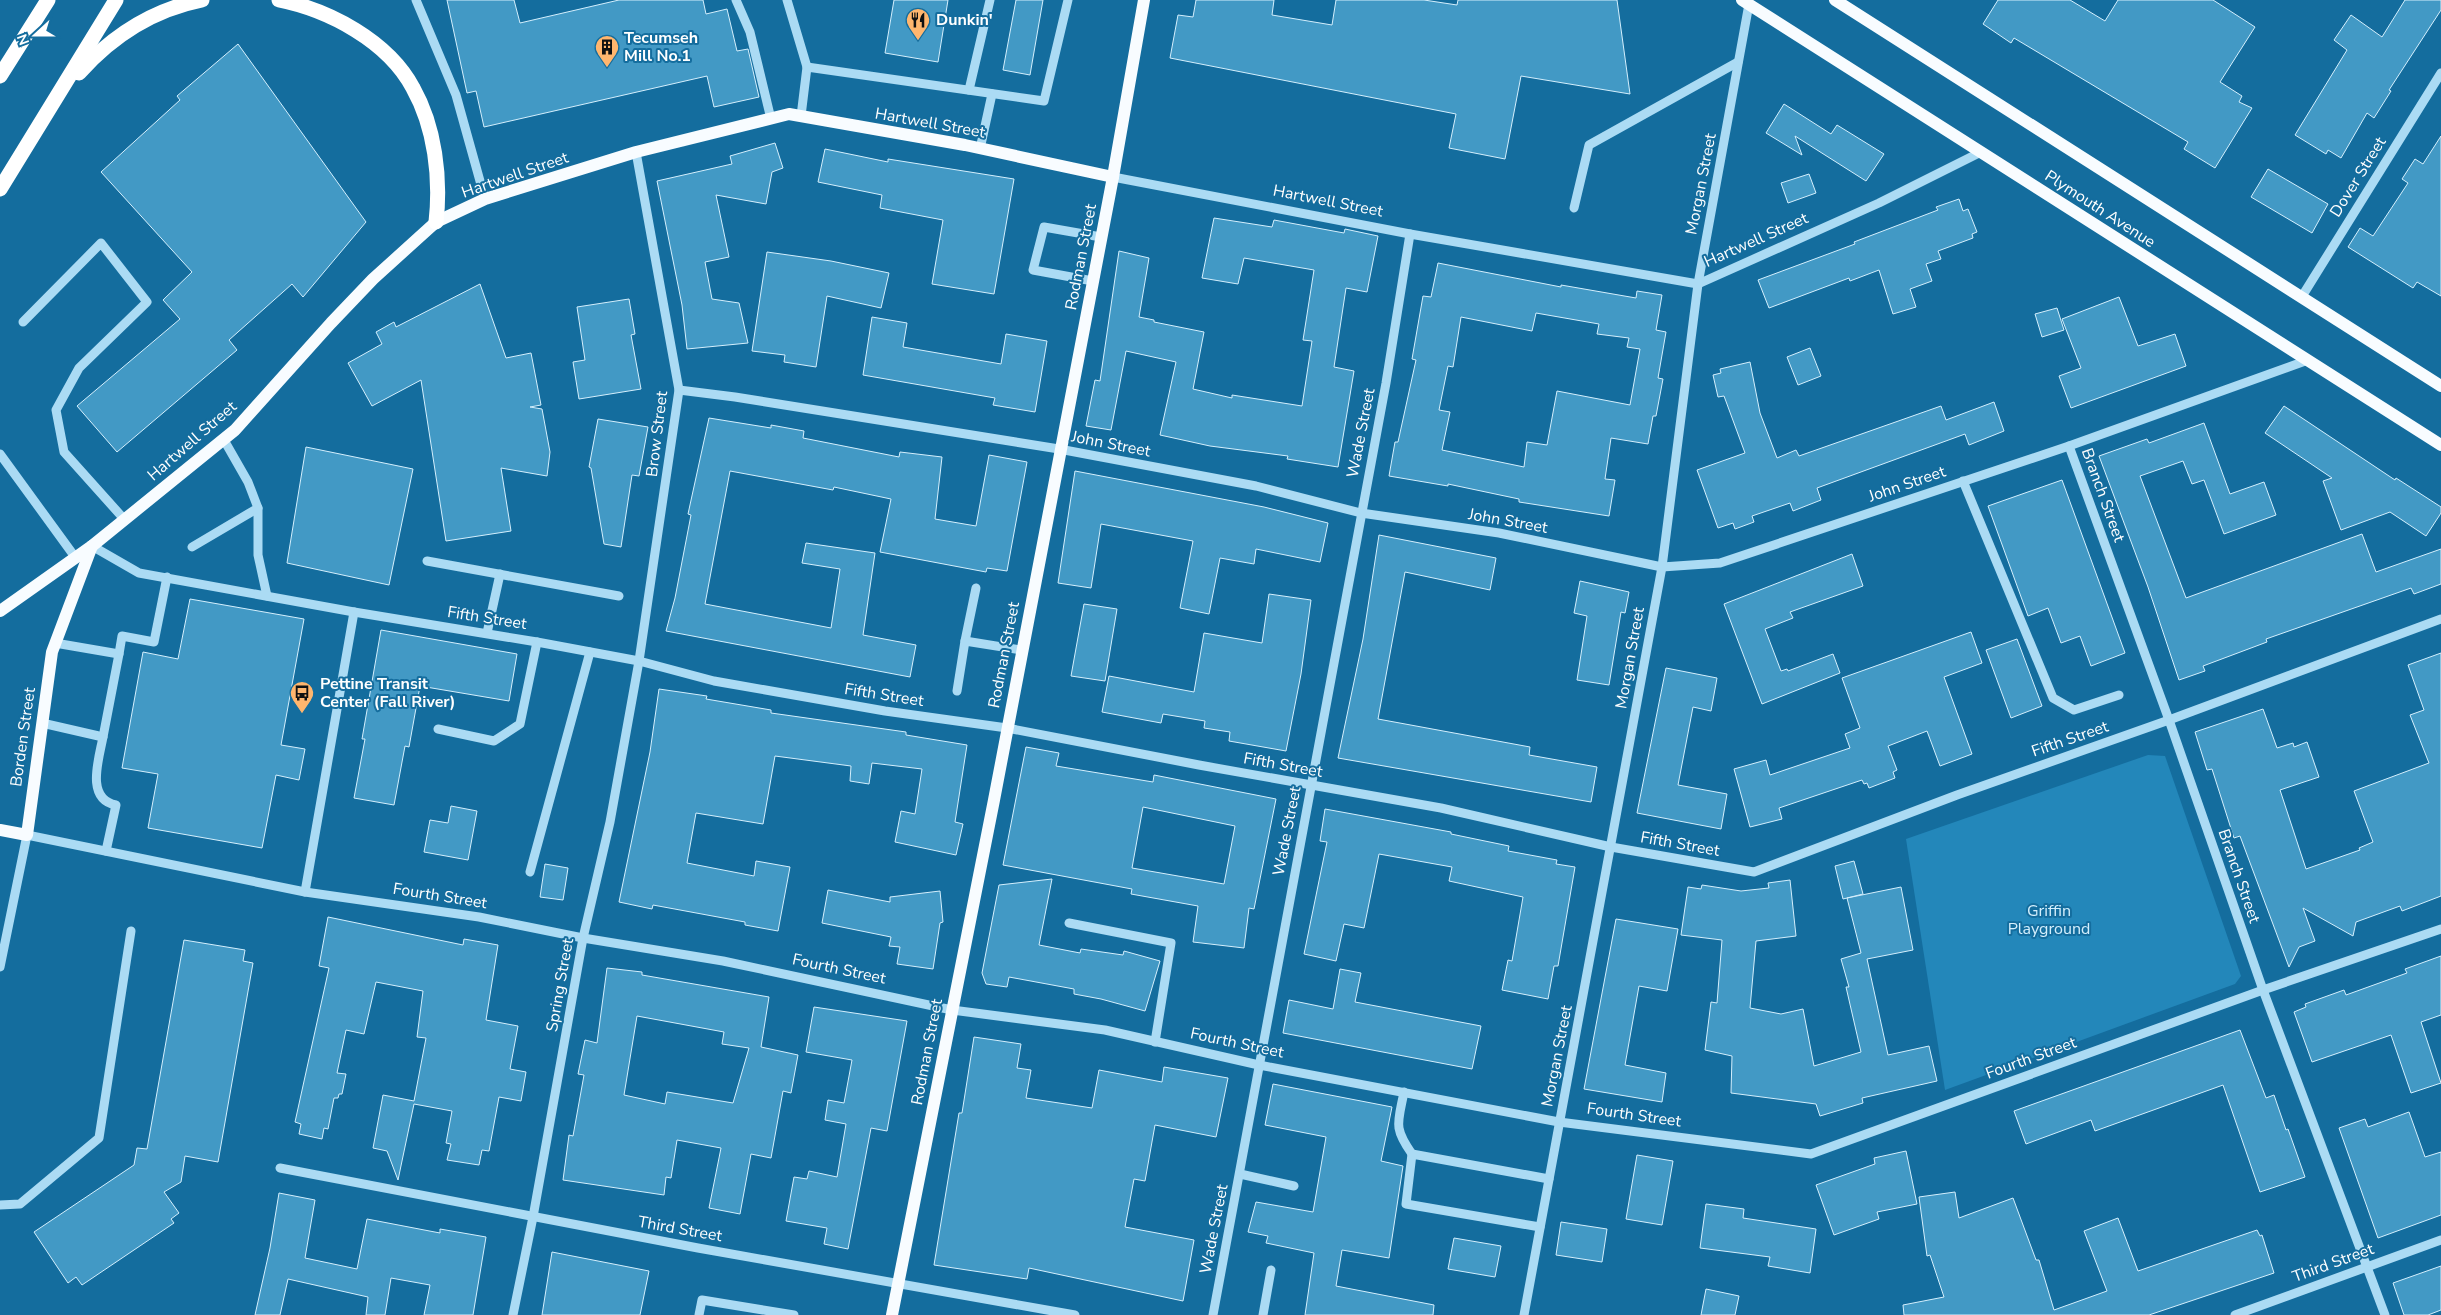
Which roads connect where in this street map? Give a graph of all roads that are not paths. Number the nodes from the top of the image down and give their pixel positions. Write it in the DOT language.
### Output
graph roads {
  1 [pos="48,0"];
  2 [pos="116,0"];
  3 [pos="202,0"];
  4 [pos="279,0"];
  5 [pos="416,0"];
  6 [pos="736,0"];
  7 [pos="787,0"];
  8 [pos="797,0"];
  9 [pos="990,0"];
  10 [pos="1068,0"];
  11 [pos="1144,0"];
  12 [pos="1834,0"];
  13 [pos="1745,2"];
  14 [pos="790,10"];
  15 [pos="1738,62"];
  16 [pos="807,67"];
  17 [pos="2441,73"];
  18 [pos="0,76"];
  19 [pos="968,90"];
  20 [pos="992,94"];
  21 [pos="52,107"];
  22 [pos="801,116"];
  23 [pos="771,119"];
  24 [pos="980,148"];
  25 [pos="636,152"];
  26 [pos="1981,152"];
  27 [pos="1113,177"];
  28 [pos="0,189"];
  29 [pos="485,199"];
  30 [pos="1574,208"];
  31 [pos="436,222"];
  32 [pos="1410,234"];
  33 [pos="1101,237"];
  34 [pos="1092,281"];
  35 [pos="1698,284"];
  36 [pos="2301,298"];
  37 [pos="23,322"];
  38 [pos="2308,360"];
  39 [pos="2441,386"];
  40 [pos="679,390"];
  41 [pos="224,440"];
  42 [pos="2441,445"];
  43 [pos="2069,446"];
  44 [pos="1060,449"];
  45 [pos="0,454"];
  46 [pos="1963,481"];
  47 [pos="258,508"];
  48 [pos="1361,513"];
  49 [pos="124,519"];
  50 [pos="92,546"];
  51 [pos="192,547"];
  52 [pos="75,557"];
  53 [pos="427,561"];
  54 [pos="1662,567"];
  55 [pos="500,574"];
  56 [pos="168,577"];
  57 [pos="976,588"];
  58 [pos="267,596"];
  59 [pos="619,596"];
  60 [pos="0,611"];
  61 [pos="354,612"];
  62 [pos="2441,618"];
  63 [pos="487,633"];
  64 [pos="965,641"];
  65 [pos="537,642"];
  66 [pos="55,643"];
  67 [pos="1021,650"];
  68 [pos="590,652"];
  69 [pos="119,654"];
  70 [pos="639,661"];
  71 [pos="957,691"];
  72 [pos="2119,695"];
  73 [pos="2169,720"];
  74 [pos="42,723"];
  75 [pos="1006,728"];
  76 [pos="438,729"];
  77 [pos="103,737"];
  78 [pos="1311,786"];
  79 [pos="0,830"];
  80 [pos="26,835"];
  81 [pos="1610,847"];
  82 [pos="106,851"];
  83 [pos="530,872"];
  84 [pos="305,892"];
  85 [pos="1069,923"];
  86 [pos="2441,929"];
  87 [pos="132,931"];
  88 [pos="583,938"];
  89 [pos="0,967"];
  90 [pos="2263,990"];
  91 [pos="952,1010"];
  92 [pos="1155,1042"];
  93 [pos="1259,1065"];
  94 [pos="1404,1092"];
  95 [pos="1559,1122"];
  96 [pos="1412,1154"];
  97 [pos="280,1168"];
  98 [pos="1240,1174"];
  99 [pos="1549,1178"];
  100 [pos="1294,1186"];
  101 [pos="0,1205"];
  102 [pos="533,1217"];
  103 [pos="1540,1226"];
  104 [pos="2441,1240"];
  105 [pos="2367,1266"];
  106 [pos="1271,1270"];
  107 [pos="897,1284"];
  108 [pos="512,1315"];
  109 [pos="700,1315"];
  110 [pos="794,1315"];
  111 [pos="892,1315"];
  112 [pos="1075,1315"];
  113 [pos="1213,1315"];
  114 [pos="1262,1315"];
  115 [pos="1524,1315"];
  116 [pos="2235,1315"];
  117 [pos="2385,1315"];
  1 -- 18 [label="highway"];
  2 -- 21 [label="highway"];
  3 -- 21 [label="highway"];
  4 -- 31 [label="highway"];
  5 -- 29 [label="street"];
  6 -- 23 [label="street"];
  7 -- 14 [label="street"];
  8 -- 14 [label="street"];
  9 -- 19 [label="street"];
  10 -- 20 [label="street"];
  11 -- 27 [label="main road, Rodman Street"];
  12 -- 36 [label="main road, Plymouth Avenue"];
  13 -- 15 [label="street, Morgan Street"];
  13 -- 26 [label="main road, Plymouth Avenue"];
  14 -- 16 [label="street"];
  15 -- 30 [label="street"];
  15 -- 35 [label="street, Morgan Street"];
  16 -- 19 [label="street"];
  16 -- 22 [label="street"];
  17 -- 36 [label="street, Dover Street"];
  19 -- 20 [label="street"];
  20 -- 24 [label="street"];
  21 -- 28 [label="highway"];
  22 -- 23 [label="main road, Hartwell Street"];
  22 -- 24 [label="main road, Hartwell Street"];
  23 -- 25 [label="main road, Hartwell Street"];
  24 -- 27 [label="main road, Hartwell Street"];
  25 -- 29 [label="main road, Hartwell Street"];
  25 -- 40 [label="street, Brow Street"];
  26 -- 35 [label="street, Hartwell Street"];
  26 -- 38 [label="main road, Plymouth Avenue"];
  27 -- 32 [label="street, Hartwell Street"];
  27 -- 33 [label="main road, Rodman Street"];
  29 -- 31 [label="main road, Hartwell Street"];
  31 -- 41 [label="main road, Hartwell Street"];
  32 -- 35 [label="street, Hartwell Street"];
  32 -- 48 [label="street, Wade Street"];
  33 -- 34 [label="main road, Rodman Street"];
  33 -- 34 [label="street"];
  34 -- 44 [label="main road, Rodman Street"];
  35 -- 54 [label="street, Morgan Street"];
  36 -- 39 [label="main road, Plymouth Avenue"];
  37 -- 49 [label="street"];
  38 -- 42 [label="main road, Plymouth Avenue"];
  38 -- 43 [label="street, John Street"];
  40 -- 44 [label="street, John Street"];
  40 -- 70 [label="street, Brow Street"];
  41 -- 47 [label="street"];
  41 -- 49 [label="main road, Hartwell Street"];
  43 -- 46 [label="street, John Street"];
  43 -- 73 [label="street, Branch Street"];
  44 -- 48 [label="street, John Street"];
  44 -- 67 [label="main road, Rodman Street"];
  45 -- 52 [label="street"];
  46 -- 54 [label="street, John Street"];
  46 -- 72 [label="street"];
  47 -- 51 [label="street"];
  47 -- 58 [label="street"];
  48 -- 54 [label="street, John Street"];
  48 -- 78 [label="street, Wade Street"];
  49 -- 50 [label="main road, Hartwell Street"];
  50 -- 52 [label="main road, Hartwell Street"];
  50 -- 56 [label="street, Fifth Street"];
  50 -- 66 [label="main road, Borden Street"];
  52 -- 60 [label="main road, Hartwell Street"];
  53 -- 55 [label="street"];
  54 -- 81 [label="street, Morgan Street"];
  55 -- 59 [label="street"];
  55 -- 63 [label="street"];
  56 -- 58 [label="street, Fifth Street"];
  56 -- 69 [label="street"];
  57 -- 64 [label="street"];
  58 -- 61 [label="street, Fifth Street"];
  61 -- 63 [label="street, Fifth Street"];
  61 -- 84 [label="street"];
  62 -- 73 [label="street, Fifth Street"];
  63 -- 65 [label="street, Fifth Street"];
  64 -- 67 [label="street"];
  64 -- 71 [label="street"];
  65 -- 68 [label="street, Fifth Street"];
  65 -- 76 [label="street"];
  66 -- 69 [label="street"];
  66 -- 74 [label="main road, Borden Street"];
  67 -- 75 [label="main road, Rodman Street"];
  68 -- 70 [label="street, Fifth Street"];
  68 -- 83 [label="street"];
  69 -- 77 [label="street"];
  70 -- 75 [label="street, Fifth Street"];
  70 -- 88 [label="street, Spring Street"];
  73 -- 81 [label="street, Fifth Street"];
  73 -- 90 [label="street, Branch Street"];
  74 -- 77 [label="street"];
  74 -- 80 [label="main road, Borden Street"];
  75 -- 78 [label="street, Fifth Street"];
  75 -- 91 [label="main road, Rodman Street"];
  77 -- 82 [label="street"];
  78 -- 81 [label="street, Fifth Street"];
  78 -- 93 [label="street, Wade Street"];
  79 -- 80 [label="main road, Fourth Street"];
  80 -- 82 [label="street, Fourth Street"];
  80 -- 89 [label="street, Borden Street"];
  81 -- 95 [label="street, Morgan Street"];
  82 -- 84 [label="street, Fourth Street"];
  84 -- 88 [label="street, Fourth Street"];
  85 -- 92 [label="street"];
  86 -- 90 [label="street, Fourth Street"];
  87 -- 101 [label="street"];
  88 -- 91 [label="street, Fourth Street"];
  88 -- 102 [label="street, Spring Street"];
  90 -- 95 [label="street, Fourth Street"];
  90 -- 105 [label="street, Branch Street"];
  91 -- 92 [label="street, Fourth Street"];
  91 -- 107 [label="main road, Rodman Street"];
  92 -- 93 [label="street, Fourth Street"];
  93 -- 94 [label="street, Fourth Street"];
  93 -- 98 [label="street, Wade Street"];
  94 -- 95 [label="street, Fourth Street"];
  94 -- 96 [label="street"];
  95 -- 99 [label="street, Morgan Street"];
  96 -- 99 [label="street"];
  96 -- 103 [label="street"];
  97 -- 102 [label="street, Third Street"];
  98 -- 100 [label="street"];
  98 -- 113 [label="street, Wade Street"];
  99 -- 103 [label="street, Morgan Street"];
  102 -- 107 [label="street, Third Street"];
  102 -- 108 [label="street, Spring Street"];
  103 -- 115 [label="street, Morgan Street"];
  104 -- 105 [label="street, Third Street"];
  105 -- 116 [label="street, Third Street"];
  105 -- 117 [label="street, Branch Street"];
  106 -- 114 [label="street"];
  107 -- 111 [label="main road, Rodman Street"];
  107 -- 112 [label="street, Third Street"];
  109 -- 110 [label="street"];
}
